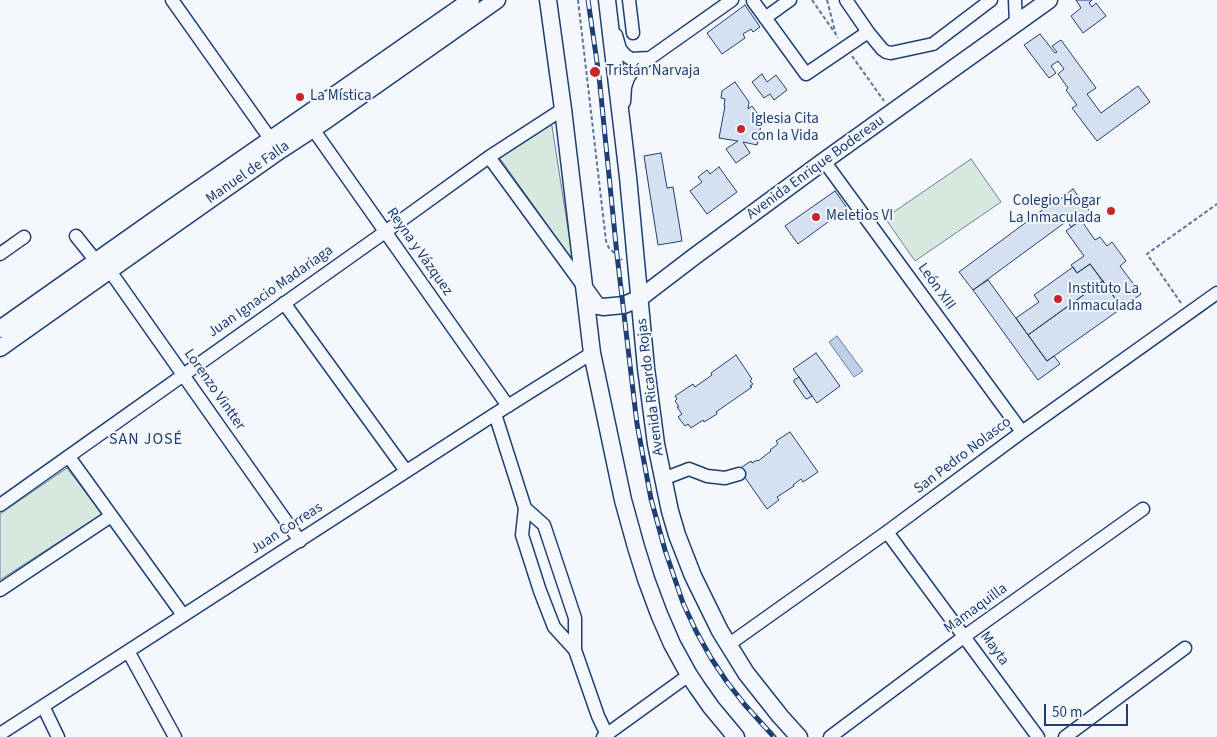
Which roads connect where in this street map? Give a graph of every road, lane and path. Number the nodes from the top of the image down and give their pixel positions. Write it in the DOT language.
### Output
graph roads {
  1 [pos="172,0"];
  2 [pos="471,0"];
  3 [pos="497,0"];
  4 [pos="548,0"];
  5 [pos="629,0"];
  6 [pos="732,0"];
  7 [pos="739,0"];
  8 [pos="790,0"];
  9 [pos="812,0"];
  10 [pos="827,0"];
  11 [pos="846,0"];
  12 [pos="991,0"];
  13 [pos="1015,0"];
  14 [pos="1049,0"];
  15 [pos="754,1"];
  16 [pos="608,7"];
  17 [pos="765,18"];
  18 [pos="1016,24"];
  19 [pos="868,32"];
  20 [pos="633,33"];
  21 [pos="836,35"];
  22 [pos="840,40"];
  23 [pos="850,54"];
  24 [pos="651,58"];
  25 [pos="885,103"];
  26 [pos="563,109"];
  27 [pos="622,122"];
  28 [pos="308,123"];
  29 [pos="275,145"];
  30 [pos="489,157"];
  31 [pos="824,162"];
  32 [pos="1217,204"];
  33 [pos="385,232"];
  34 [pos="76,236"];
  35 [pos="24,237"];
  36 [pos="0,254"];
  37 [pos="102,263"];
  38 [pos="584,287"];
  39 [pos="1217,293"];
  40 [pos="640,298"];
  41 [pos="284,303"];
  42 [pos="1188,314"];
  43 [pos="0,329"];
  44 [pos="0,348"];
  45 [pos="592,353"];
  46 [pos="184,375"];
  47 [pos="508,406"];
  48 [pos="495,414"];
  49 [pos="1022,432"];
  50 [pos="69,457"];
  51 [pos="406,471"];
  52 [pos="739,474"];
  53 [pos="663,479"];
  54 [pos="0,505"];
  55 [pos="525,508"];
  56 [pos="1144,509"];
  57 [pos="111,516"];
  58 [pos="887,532"];
  59 [pos="300,540"];
  60 [pos="0,590"];
  61 [pos="183,615"];
  62 [pos="965,636"];
  63 [pos="728,645"];
  64 [pos="1185,648"];
  65 [pos="575,650"];
  66 [pos="128,651"];
  67 [pos="689,675"];
  68 [pos="43,706"];
  69 [pos="0,734"];
  70 [pos="605,736"];
  71 [pos="58,737"];
  72 [pos="176,737"];
  73 [pos="736,737"];
  74 [pos="799,737"];
  75 [pos="830,737"];
  76 [pos="1038,737"];
  77 [pos="1065,737"];
  1 -- 29 [label="street"];
  2 -- 28 [label="main road, Manuel de Falla"];
  3 -- 28 [label="main road, Manuel de Falla"];
  4 -- 26 [label="main road"];
  5 -- 20 [label="street"];
  6 -- 24 [label="street"];
  7 -- 15 [label="street"];
  8 -- 17 [label="street"];
  9 -- 21 [label="path"];
  10 -- 21 [label="path"];
  11 -- 19 [label="street"];
  12 -- 19 [label="street"];
  13 -- 18 [label="street"];
  14 -- 18 [label="main road, Avenida Enrique Bodereau"];
  15 -- 17 [label="street"];
  16 -- 24 [label="street"];
  16 -- 27 [label="main road, Avenida Ricardo Rojas"];
  17 -- 19 [label="street"];
  18 -- 31 [label="main road, Avenida Enrique Bodereau"];
  21 -- 22 [label="path"];
  23 -- 25 [label="path"];
  24 -- 27 [label="street"];
  26 -- 30 [label="street, Juan Ignacio Madariaga"];
  26 -- 38 [label="main road"];
  27 -- 40 [label="main road, Avenida Ricardo Rojas"];
  28 -- 29 [label="main road, Manuel de Falla"];
  28 -- 33 [label="street, Reyna y Vázquez"];
  29 -- 37 [label="main road, Manuel de Falla"];
  30 -- 33 [label="street, Juan Ignacio Madariaga"];
  30 -- 38 [label="street"];
  31 -- 40 [label="main road, Avenida Enrique Bodereau"];
  31 -- 49 [label="street, León XIII"];
  32 -- 42 [label="path"];
  33 -- 41 [label="street, Juan Ignacio Madariaga"];
  33 -- 47 [label="street, Reyna y Vázquez"];
  34 -- 37 [label="street, Lorenzo Vintter"];
  35 -- 36 [label="street"];
  37 -- 43 [label="main road, Manuel de Falla"];
  37 -- 44 [label="main road, Manuel de Falla"];
  37 -- 46 [label="street, Lorenzo Vintter"];
  38 -- 40 [label="main road, Avenida Enrique Bodereau"];
  38 -- 45 [label="main road"];
  39 -- 42 [label="street, San Pedro Nolasco"];
  40 -- 53 [label="main road, Avenida Ricardo Rojas"];
  41 -- 46 [label="street, Juan Ignacio Madariaga"];
  41 -- 51 [label="street"];
  42 -- 49 [label="street, San Pedro Nolasco"];
  45 -- 47 [label="street, Juan Correas"];
  45 -- 67 [label="main road"];
  46 -- 50 [label="street, Juan Ignacio Madariaga"];
  46 -- 59 [label="street, Lorenzo Vintter"];
  47 -- 48 [label="street, Juan Correas"];
  48 -- 51 [label="street, Juan Correas"];
  48 -- 55 [label="street"];
  49 -- 58 [label="street, San Pedro Nolasco"];
  50 -- 54 [label="street, Juan Ignacio Madariaga"];
  50 -- 57 [label="street"];
  51 -- 59 [label="street, Juan Correas"];
  52 -- 53 [label="street"];
  53 -- 63 [label="main road, Avenida Ricardo Rojas"];
  55 -- 65 [label="street"];
  55 -- 65 [label="street"];
  56 -- 62 [label="street, Mamaquilla"];
  57 -- 60 [label="street"];
  57 -- 61 [label="street"];
  58 -- 62 [label="street, Mayta"];
  58 -- 63 [label="street, San Pedro Nolasco"];
  59 -- 61 [label="street, Juan Correas"];
  61 -- 66 [label="street, Juan Correas"];
  62 -- 75 [label="street, Mamaquilla"];
  62 -- 76 [label="street, Mayta"];
  63 -- 74 [label="main road, Avenida Ricardo Rojas"];
  64 -- 77 [label="street"];
  65 -- 70 [label="street"];
  66 -- 68 [label="street, Juan Correas"];
  66 -- 72 [label="street"];
  67 -- 70 [label="street"];
  67 -- 73 [label="main road"];
  68 -- 69 [label="street, Juan Correas"];
  68 -- 71 [label="street"];
}
